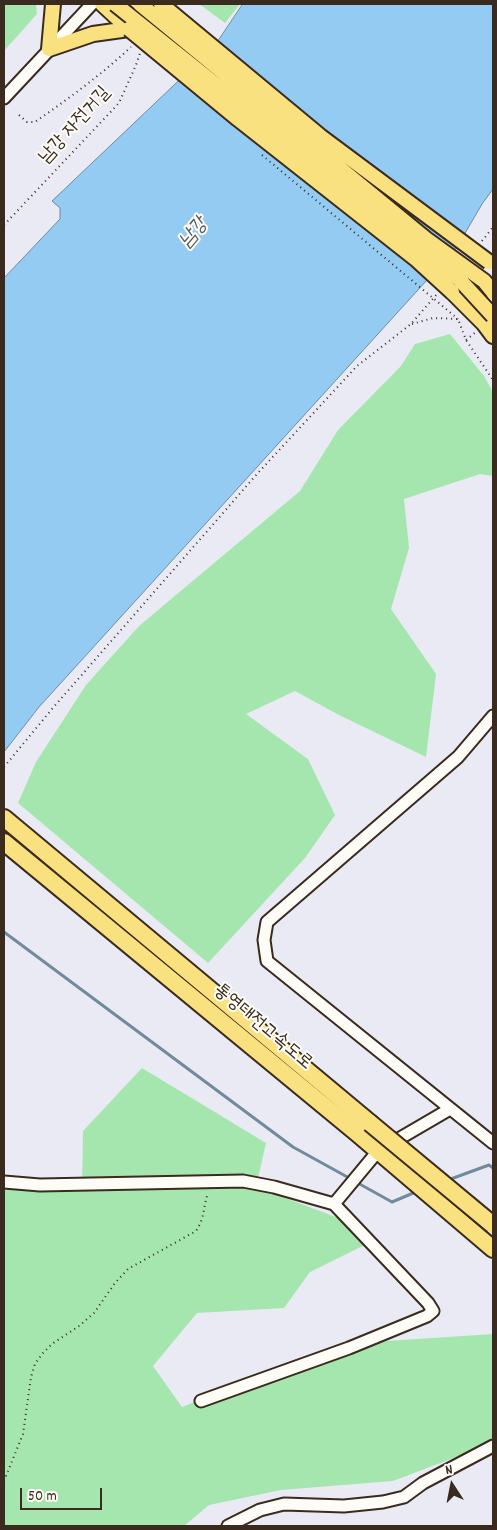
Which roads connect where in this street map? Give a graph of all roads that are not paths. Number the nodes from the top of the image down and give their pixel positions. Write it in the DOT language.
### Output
graph roads {
  1 [pos="53,4"];
  2 [pos="92,4"];
  3 [pos="102,4"];
  4 [pos="116,4"];
  5 [pos="140,4"];
  6 [pos="161,4"];
  7 [pos="130,29"];
  8 [pos="49,49"];
  9 [pos="4,98"];
  10 [pos="491,264"];
  11 [pos="493,292"];
  12 [pos="490,320"];
  13 [pos="493,336"];
  14 [pos="493,716"];
  15 [pos="4,818"];
  16 [pos="4,842"];
  17 [pos="450,1109"];
  18 [pos="363,1128"];
  19 [pos="493,1142"];
  20 [pos="378,1151"];
  21 [pos="4,1182"];
  22 [pos="334,1204"];
  23 [pos="493,1225"];
  24 [pos="493,1249"];
  25 [pos="201,1400"];
  26 [pos="493,1446"];
  27 [pos="228,1526"];
  1 -- 8 [label="main road"];
  2 -- 8 [label="street"];
  3 -- 7 [label="main road"];
  4 -- 12 [label="main road, bridge"];
  5 -- 11 [label="main road, bridge"];
  6 -- 10 [label="main road, bridge"];
  7 -- 8 [label="main road"];
  7 -- 12 [label="main road, bridge"];
  8 -- 9 [label="street"];
  12 -- 13 [label="main road"];
  14 -- 17 [label="street"];
  15 -- 18 [label="highway, 통영대전고속도로"];
  16 -- 18 [label="highway, 통영대전고속도로"];
  17 -- 19 [label="street"];
  17 -- 20 [label="street"];
  18 -- 20 [label="highway, 통영대전고속도로"];
  18 -- 23 [label="highway, 통영대전고속도로, bridge"];
  20 -- 22 [label="street"];
  20 -- 24 [label="highway, 통영대전고속도로"];
  21 -- 22 [label="street"];
  22 -- 25 [label="street"];
  26 -- 27 [label="street"];
}
